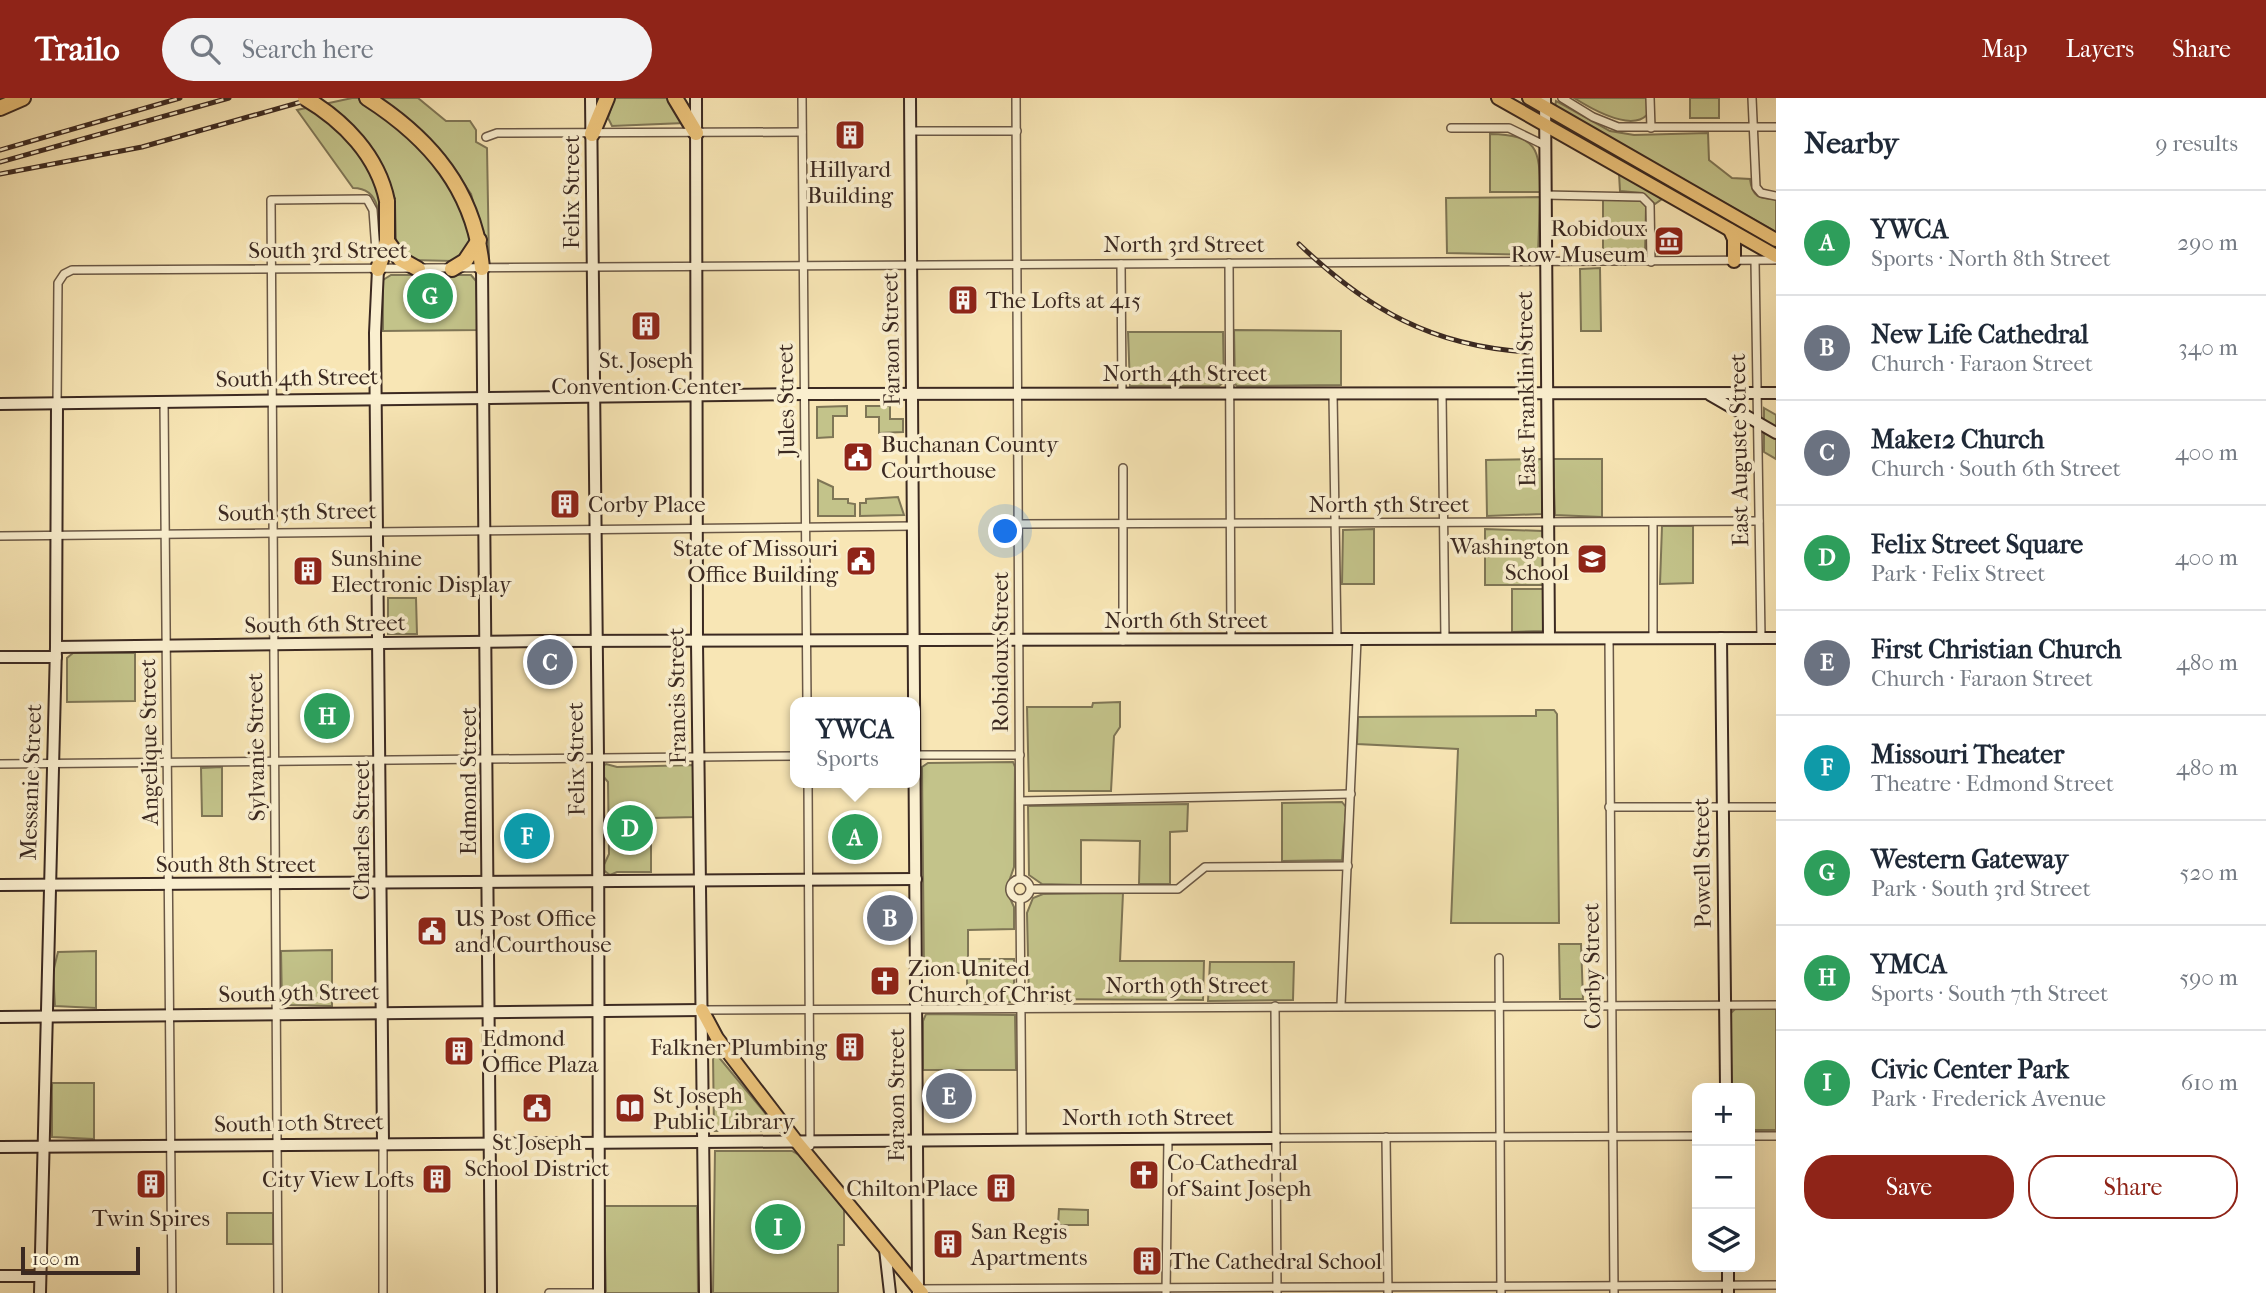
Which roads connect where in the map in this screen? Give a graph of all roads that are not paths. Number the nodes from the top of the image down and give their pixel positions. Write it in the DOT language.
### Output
graph roads {
  1 [pos="23,98"];
  2 [pos="305,98"];
  3 [pos="367,98"];
  4 [pos="591,98"];
  5 [pos="607,98"];
  6 [pos="675,98"];
  7 [pos="696,98"];
  8 [pos="802,98"];
  9 [pos="909,98"];
  10 [pos="1016,98"];
  11 [pos="1498,98"];
  12 [pos="1529,98"];
  13 [pos="1562,98"];
  14 [pos="1650,98"];
  15 [pos="1752,98"];
  16 [pos="1545,103"];
  17 [pos="0,107"];
  18 [pos="1544,124"];
  19 [pos="1753,127"];
  20 [pos="1776,127"];
  21 [pos="1451,128"];
  22 [pos="1651,128"];
  23 [pos="910,131"];
  24 [pos="1017,131"];
  25 [pos="802,132"];
  26 [pos="696,133"];
  27 [pos="592,134"];
  28 [pos="486,138"];
  29 [pos="1544,145"];
  30 [pos="1545,195"];
  31 [pos="1776,196"];
  32 [pos="271,200"];
  33 [pos="1730,230"];
  34 [pos="479,240"];
  35 [pos="1776,240"];
  36 [pos="387,241"];
  37 [pos="1776,258"];
  38 [pos="1734,261"];
  39 [pos="1755,261"];
  40 [pos="1545,262"];
  41 [pos="1651,262"];
  42 [pos="1229,263"];
  43 [pos="1018,264"];
  44 [pos="1121,264"];
  45 [pos="804,265"];
  46 [pos="911,265"];
  47 [pos="593,266"];
  48 [pos="697,266"];
  49 [pos="482,268"];
  50 [pos="271,269"];
  51 [pos="378,269"];
  52 [pos="418,269"];
  53 [pos="452,269"];
  54 [pos="64,274"];
  55 [pos="1708,393"];
  56 [pos="1757,393"];
  57 [pos="1776,393"];
  58 [pos="804,394"];
  59 [pos="912,394"];
  60 [pos="1018,394"];
  61 [pos="1122,394"];
  62 [pos="1229,394"];
  63 [pos="1334,394"];
  64 [pos="1441,394"];
  65 [pos="1547,394"];
  66 [pos="594,396"];
  67 [pos="697,396"];
  68 [pos="485,397"];
  69 [pos="376,398"];
  70 [pos="272,400"];
  71 [pos="164,401"];
  72 [pos="0,404"];
  73 [pos="57,404"];
  74 [pos="1758,422"];
  75 [pos="1776,433"];
  76 [pos="1123,468"];
  77 [pos="1759,521"];
  78 [pos="1653,522"];
  79 [pos="1337,523"];
  80 [pos="1548,523"];
  81 [pos="1019,524"];
  82 [pos="1123,524"];
  83 [pos="1230,524"];
  84 [pos="1443,524"];
  85 [pos="913,526"];
  86 [pos="806,527"];
  87 [pos="594,528"];
  88 [pos="698,528"];
  89 [pos="486,529"];
  90 [pos="379,530"];
  91 [pos="272,531"];
  92 [pos="166,534"];
  93 [pos="0,536"];
  94 [pos="57,536"];
  95 [pos="1653,637"];
  96 [pos="1549,638"];
  97 [pos="1609,638"];
  98 [pos="1721,638"];
  99 [pos="1761,638"];
  100 [pos="1776,638"];
  101 [pos="1357,639"];
  102 [pos="1445,639"];
  103 [pos="1231,640"];
  104 [pos="1337,640"];
  105 [pos="1019,641"];
  106 [pos="1123,641"];
  107 [pos="488,642"];
  108 [pos="807,642"];
  109 [pos="914,642"];
  110 [pos="595,643"];
  111 [pos="697,643"];
  112 [pos="380,644"];
  113 [pos="274,646"];
  114 [pos="167,647"];
  115 [pos="56,652"];
  116 [pos="0,657"];
  117 [pos="807,697"];
  118 [pos="914,697"];
  119 [pos="699,755"];
  120 [pos="920,755"];
  121 [pos="1020,755"];
  122 [pos="790,756"];
  123 [pos="598,757"];
  124 [pos="488,758"];
  125 [pos="382,760"];
  126 [pos="275,761"];
  127 [pos="169,763"];
  128 [pos="0,764"];
  129 [pos="53,764"];
  130 [pos="808,788"];
  131 [pos="915,788"];
  132 [pos="1351,794"];
  133 [pos="1020,801"];
  134 [pos="1609,807"];
  135 [pos="1723,807"];
  136 [pos="1776,807"];
  137 [pos="1348,866"];
  138 [pos="808,878"];
  139 [pos="1020,878"];
  140 [pos="700,879"];
  141 [pos="916,879"];
  142 [pos="598,880"];
  143 [pos="489,882"];
  144 [pos="383,884"];
  145 [pos="0,885"];
  146 [pos="49,885"];
  147 [pos="170,885"];
  148 [pos="276,885"];
  149 [pos="1031,889"];
  150 [pos="1020,899"];
  151 [pos="1499,958"];
  152 [pos="1725,1005"];
  153 [pos="1776,1005"];
  154 [pos="1021,1006"];
  155 [pos="1275,1006"];
  156 [pos="1341,1006"];
  157 [pos="1500,1006"];
  158 [pos="1612,1006"];
  159 [pos="917,1007"];
  160 [pos="808,1009"];
  161 [pos="491,1010"];
  162 [pos="598,1010"];
  163 [pos="702,1010"];
  164 [pos="383,1013"];
  165 [pos="277,1014"];
  166 [pos="171,1016"];
  167 [pos="0,1017"];
  168 [pos="45,1017"];
  169 [pos="1726,1083"];
  170 [pos="1613,1136"];
  171 [pos="1692,1136"];
  172 [pos="1755,1136"];
  173 [pos="1776,1136"];
  174 [pos="1499,1137"];
  175 [pos="1168,1138"];
  176 [pos="1276,1138"];
  177 [pos="1386,1138"];
  178 [pos="1022,1139"];
  179 [pos="918,1140"];
  180 [pos="704,1141"];
  181 [pos="803,1141"];
  182 [pos="491,1142"];
  183 [pos="598,1142"];
  184 [pos="383,1143"];
  185 [pos="277,1144"];
  186 [pos="171,1146"];
  187 [pos="0,1147"];
  188 [pos="43,1147"];
  189 [pos="884,1247"];
  190 [pos="1728,1272"];
  191 [pos="0,1276"];
  192 [pos="40,1276"];
  193 [pos="1776,1285"];
  194 [pos="1166,1290"];
  195 [pos="1388,1290"];
  196 [pos="1501,1290"];
  197 [pos="1614,1290"];
  198 [pos="1728,1290"];
  199 [pos="1277,1291"];
  200 [pos="920,1292"];
  201 [pos="40,1293"];
  202 [pos="172,1293"];
  203 [pos="278,1293"];
  204 [pos="383,1293"];
  205 [pos="491,1293"];
  206 [pos="549,1293"];
  207 [pos="598,1293"];
  208 [pos="705,1293"];
  209 [pos="890,1293"];
  1 -- 17 [label="highway"];
  2 -- 36 [label="highway, bridge"];
  3 -- 34 [label="highway"];
  4 -- 27 [label="main road, Felix Street"];
  5 -- 27 [label="highway"];
  6 -- 26 [label="highway"];
  7 -- 26 [label="main road, Francis Street"];
  8 -- 25 [label="street, Jules Street"];
  9 -- 23 [label="main road, Faraon Street"];
  10 -- 24 [label="street, Robidoux Street"];
  11 -- 18 [label="main road"];
  12 -- 16 [label="main road"];
  13 -- 22 [label="street"];
  14 -- 22 [label="street"];
  15 -- 19 [label="street"];
  16 -- 18 [label="main road, East Franklin Street"];
  16 -- 35 [label="main road"];
  18 -- 29 [label="main road, East Franklin Street"];
  18 -- 33 [label="main road"];
  19 -- 20 [label="street"];
  19 -- 22 [label="street"];
  19 -- 31 [label="street"];
  21 -- 29 [label="street"];
  23 -- 24 [label="street"];
  23 -- 46 [label="main road, Faraon Street"];
  24 -- 43 [label="street, Robidoux Street"];
  25 -- 26 [label="street"];
  25 -- 45 [label="street, Jules Street"];
  26 -- 27 [label="street"];
  26 -- 48 [label="main road, Francis Street"];
  27 -- 28 [label="street"];
  27 -- 47 [label="main road, Felix Street"];
  29 -- 30 [label="main road, East Franklin Street"];
  30 -- 40 [label="main road, East Franklin Street"];
  30 -- 41 [label="street"];
  32 -- 50 [label="street, Sylvanie Street"];
  32 -- 51 [label="street, Charles Street"];
  33 -- 37 [label="main road"];
  33 -- 38 [label="main road"];
  34 -- 49 [label="highway"];
  34 -- 53 [label="highway"];
  36 -- 51 [label="highway"];
  36 -- 52 [label="highway"];
  37 -- 39 [label="street, North 3rd Street"];
  38 -- 39 [label="street, North 3rd Street"];
  38 -- 41 [label="street, North 3rd Street"];
  39 -- 56 [label="street, East Auguste Street"];
  40 -- 41 [label="street, North 3rd Street"];
  40 -- 42 [label="street, North 3rd Street"];
  40 -- 65 [label="main road, East Franklin Street"];
  42 -- 44 [label="street, North 3rd Street"];
  42 -- 62 [label="street"];
  43 -- 44 [label="street, North 3rd Street"];
  43 -- 46 [label="street, North 3rd Street"];
  43 -- 60 [label="street, Robidoux Street"];
  44 -- 61 [label="street"];
  45 -- 46 [label="street, North 3rd Street"];
  45 -- 48 [label="street, North 3rd Street"];
  45 -- 58 [label="street, Jules Street"];
  46 -- 59 [label="main road, Faraon Street"];
  47 -- 48 [label="street, North 3rd Street"];
  47 -- 49 [label="street, South 3rd Street"];
  47 -- 66 [label="main road, Felix Street"];
  48 -- 67 [label="main road, Francis Street"];
  49 -- 53 [label="street, South 3rd Street"];
  49 -- 68 [label="main road, Edmond Street"];
  50 -- 51 [label="street, South 3rd Street"];
  50 -- 54 [label="street, South 3rd Street"];
  50 -- 70 [label="street, Sylvanie Street"];
  51 -- 52 [label="street, South 3rd Street"];
  51 -- 69 [label="main road, Charles Street"];
  52 -- 53 [label="street, South 3rd Street"];
  54 -- 73 [label="street, Messanie Street"];
  55 -- 56 [label="main road, North 4th Street"];
  55 -- 65 [label="main road, North 4th Street"];
  55 -- 74 [label="main road"];
  56 -- 57 [label="main road, North 4th Street"];
  56 -- 74 [label="street, East Auguste Street"];
  58 -- 59 [label="main road, North 4th Street"];
  58 -- 67 [label="main road, North 4th Street"];
  58 -- 86 [label="street, Jules Street"];
  59 -- 60 [label="main road, North 4th Street"];
  59 -- 85 [label="main road, Faraon Street"];
  60 -- 61 [label="main road, North 4th Street"];
  60 -- 81 [label="street, Robidoux Street"];
  61 -- 62 [label="main road, North 4th Street"];
  62 -- 63 [label="main road, North 4th Street"];
  62 -- 83 [label="street"];
  63 -- 64 [label="main road, North 4th Street"];
  63 -- 79 [label="street"];
  64 -- 65 [label="main road, North 4th Street"];
  64 -- 84 [label="street"];
  65 -- 80 [label="main road, East Franklin Street"];
  66 -- 67 [label="main road, North 4th Street"];
  66 -- 68 [label="main road, South 4th Street"];
  66 -- 87 [label="main road, Felix Street"];
  67 -- 88 [label="main road, Francis Street"];
  68 -- 69 [label="main road, South 4th Street"];
  68 -- 89 [label="main road, Edmond Street"];
  69 -- 70 [label="main road, South 4th Street"];
  69 -- 90 [label="main road, Charles Street"];
  70 -- 71 [label="main road, South 4th Street"];
  70 -- 91 [label="street, Sylvanie Street"];
  71 -- 73 [label="main road, South 4th Street"];
  71 -- 92 [label="street, Angelique Street"];
  72 -- 73 [label="main road, South 4th Street"];
  73 -- 94 [label="main road, Messanie Street"];
  74 -- 75 [label="main road"];
  74 -- 77 [label="street, East Auguste Street"];
  76 -- 82 [label="street"];
  77 -- 78 [label="street, North 5th Street"];
  77 -- 99 [label="street, East Auguste Street"];
  78 -- 80 [label="street, North 5th Street"];
  78 -- 95 [label="street"];
  79 -- 83 [label="street, North 5th Street"];
  79 -- 84 [label="street, North 5th Street"];
  79 -- 104 [label="street"];
  80 -- 84 [label="street, North 5th Street"];
  80 -- 96 [label="main road, East Franklin Street"];
  81 -- 82 [label="street, North 5th Street"];
  81 -- 105 [label="street, Robidoux Street"];
  82 -- 83 [label="street, North 5th Street"];
  82 -- 106 [label="street"];
  83 -- 103 [label="street"];
  84 -- 102 [label="street"];
  85 -- 86 [label="street"];
  85 -- 109 [label="main road, Faraon Street"];
  86 -- 88 [label="street"];
  86 -- 108 [label="street, Jules Street"];
  87 -- 88 [label="street"];
  87 -- 89 [label="street, South 5th Street"];
  87 -- 110 [label="main road, Felix Street"];
  88 -- 111 [label="main road, Francis Street"];
  89 -- 90 [label="street, South 5th Street"];
  89 -- 107 [label="main road, Edmond Street"];
  90 -- 91 [label="street, South 5th Street"];
  90 -- 112 [label="main road, Charles Street"];
  91 -- 92 [label="street, South 5th Street"];
  91 -- 113 [label="street, Sylvanie Street"];
  92 -- 94 [label="street, South 5th Street"];
  92 -- 114 [label="street, Angelique Street"];
  93 -- 94 [label="street, South 5th Street"];
  94 -- 115 [label="main road, Messanie Street"];
  95 -- 97 [label="main road, North 6th Street"];
  95 -- 98 [label="main road, North 6th Street"];
  96 -- 97 [label="main road, North 6th Street"];
  96 -- 102 [label="main road, North 6th Street"];
  97 -- 134 [label="street, Corby Street"];
  98 -- 99 [label="main road, North 6th Street"];
  98 -- 135 [label="main road, Powell Street"];
  99 -- 100 [label="main road, North 6th Street"];
  101 -- 102 [label="main road, North 6th Street"];
  101 -- 104 [label="main road, North 6th Street"];
  101 -- 132 [label="street"];
  103 -- 104 [label="main road, North 6th Street"];
  103 -- 106 [label="main road, North 6th Street"];
  105 -- 106 [label="main road, North 6th Street"];
  105 -- 109 [label="main road, North 6th Street"];
  105 -- 121 [label="street, Robidoux Street"];
  107 -- 110 [label="main road, South 6th Street"];
  107 -- 112 [label="main road, South 6th Street"];
  107 -- 124 [label="main road, Edmond Street"];
  108 -- 109 [label="main road, North 6th Street"];
  108 -- 111 [label="main road, North 6th Street"];
  108 -- 117 [label="street, Jules Street"];
  109 -- 118 [label="main road, Faraon Street"];
  110 -- 111 [label="main road, North 6th Street"];
  110 -- 123 [label="main road, Felix Street"];
  111 -- 119 [label="main road, Francis Street"];
  112 -- 113 [label="main road, South 6th Street"];
  112 -- 125 [label="main road, Charles Street"];
  113 -- 114 [label="main road, South 6th Street"];
  113 -- 126 [label="street, Sylvanie Street"];
  114 -- 115 [label="main road, South 6th Street"];
  114 -- 127 [label="street, Angelique Street"];
  115 -- 116 [label="main road, South 6th Street"];
  115 -- 129 [label="main road, Messanie Street"];
  119 -- 122 [label="street"];
  119 -- 123 [label="street"];
  119 -- 140 [label="main road, Francis Street"];
  120 -- 121 [label="street"];
  121 -- 133 [label="street, Robidoux Street"];
  123 -- 124 [label="street"];
  123 -- 142 [label="main road, Felix Street"];
  124 -- 125 [label="street"];
  124 -- 143 [label="main road, Edmond Street"];
  125 -- 126 [label="street"];
  125 -- 144 [label="main road, Charles Street"];
  126 -- 127 [label="street"];
  126 -- 148 [label="street, Sylvanie Street"];
  127 -- 129 [label="street"];
  127 -- 147 [label="street, Angelique Street"];
  128 -- 129 [label="street"];
  129 -- 146 [label="main road, Messanie Street"];
  130 -- 138 [label="street"];
  131 -- 141 [label="main road, Faraon Street"];
  132 -- 133 [label="street"];
  132 -- 137 [label="street"];
  133 -- 139 [label="street, Robidoux Street"];
  134 -- 135 [label="street"];
  134 -- 158 [label="street, Corby Street"];
  135 -- 136 [label="street"];
  135 -- 152 [label="main road, Powell Street"];
  137 -- 149 [label="street"];
  137 -- 156 [label="street"];
  138 -- 140 [label="main road, South 8th Street"];
  138 -- 141 [label="main road, South 8th Street"];
  138 -- 160 [label="street"];
  139 -- 149 [label="street"];
  139 -- 150 [label="street"];
  140 -- 142 [label="main road, South 8th Street"];
  140 -- 163 [label="main road, Francis Street"];
  141 -- 159 [label="main road, Faraon Street"];
  142 -- 143 [label="main road, South 8th Street"];
  142 -- 162 [label="main road, Felix Street"];
  143 -- 144 [label="main road, South 8th Street"];
  143 -- 161 [label="main road, Edmond Street"];
  144 -- 148 [label="main road, South 8th Street"];
  144 -- 164 [label="main road, Charles Street"];
  145 -- 146 [label="main road, South 8th Street"];
  146 -- 147 [label="main road, South 8th Street"];
  146 -- 168 [label="main road, Messanie Street"];
  147 -- 148 [label="main road, South 8th Street"];
  147 -- 166 [label="street, Angelique Street"];
  148 -- 165 [label="street, Sylvanie Street"];
  149 -- 150 [label="street"];
  150 -- 154 [label="street"];
  151 -- 157 [label="street"];
  152 -- 153 [label="street, North 9th Street"];
  152 -- 158 [label="street, North 9th Street"];
  152 -- 169 [label="main road, Powell Street"];
  154 -- 155 [label="street, North 9th Street"];
  154 -- 159 [label="street, North 9th Street"];
  154 -- 178 [label="street"];
  155 -- 156 [label="street, North 9th Street"];
  155 -- 176 [label="street"];
  156 -- 157 [label="street, North 9th Street"];
  157 -- 158 [label="street, North 9th Street"];
  157 -- 174 [label="street"];
  158 -- 170 [label="street, Corby Street"];
  159 -- 160 [label="street, North 9th Street"];
  159 -- 179 [label="main road, Faraon Street"];
  160 -- 163 [label="street, North 9th Street"];
  160 -- 181 [label="street"];
  161 -- 162 [label="main road, South 9th Street"];
  161 -- 164 [label="main road, South 9th Street"];
  161 -- 182 [label="main road, Edmond Street"];
  162 -- 163 [label="main road, North 9th Street"];
  162 -- 183 [label="main road, Felix Street"];
  163 -- 180 [label="main road, Francis Street"];
  163 -- 181 [label="main road"];
  164 -- 165 [label="main road, South 9th Street"];
  164 -- 184 [label="main road, Charles Street"];
  165 -- 166 [label="main road, South 9th Street"];
  165 -- 185 [label="street, Sylvanie Street"];
  166 -- 168 [label="main road, South 9th Street"];
  166 -- 186 [label="street, Angelique Street"];
  167 -- 168 [label="main road, South 9th Street"];
  168 -- 188 [label="main road, Messanie Street"];
  170 -- 171 [label="street, North 10th Street"];
  170 -- 174 [label="street, North 10th Street"];
  170 -- 197 [label="street, Corby Street"];
  172 -- 173 [label="street"];
  174 -- 177 [label="street, North 10th Street"];
  174 -- 196 [label="street"];
  175 -- 176 [label="main road, North 10th Street"];
  175 -- 178 [label="main road, North 10th Street"];
  175 -- 194 [label="street"];
  176 -- 177 [label="street, North 10th Street"];
  176 -- 199 [label="street"];
  177 -- 195 [label="street"];
  178 -- 179 [label="main road, North 10th Street"];
  179 -- 181 [label="main road, North 10th Street"];
  179 -- 200 [label="main road, Faraon Street"];
  180 -- 181 [label="main road, North 10th Street"];
  180 -- 183 [label="main road, North 10th Street"];
  180 -- 208 [label="main road, Francis Street"];
  181 -- 189 [label="main road"];
  182 -- 183 [label="main road, South 10th Street"];
  182 -- 184 [label="main road, South 10th Street"];
  182 -- 205 [label="main road, Edmond Street"];
  183 -- 207 [label="main road, Felix Street"];
  184 -- 185 [label="main road, South 10th Street"];
  184 -- 204 [label="street, Charles Street"];
  185 -- 186 [label="main road, South 10th Street"];
  185 -- 203 [label="street, Sylvanie Street"];
  186 -- 188 [label="main road, South 10th Street"];
  186 -- 202 [label="street, Angelique Street"];
  187 -- 188 [label="main road, South 10th Street"];
  188 -- 192 [label="main road, Messanie Street"];
  189 -- 200 [label="main road"];
  189 -- 209 [label="main road"];
  190 -- 198 [label="main road"];
  191 -- 192 [label="main road"];
  192 -- 201 [label="main road, Messanie Street"];
  193 -- 198 [label="street"];
  194 -- 199 [label="street"];
  194 -- 200 [label="street"];
  195 -- 196 [label="street"];
  195 -- 199 [label="street"];
  196 -- 197 [label="street"];
  197 -- 198 [label="street"];
  206 -- 207 [label="street"];
}
